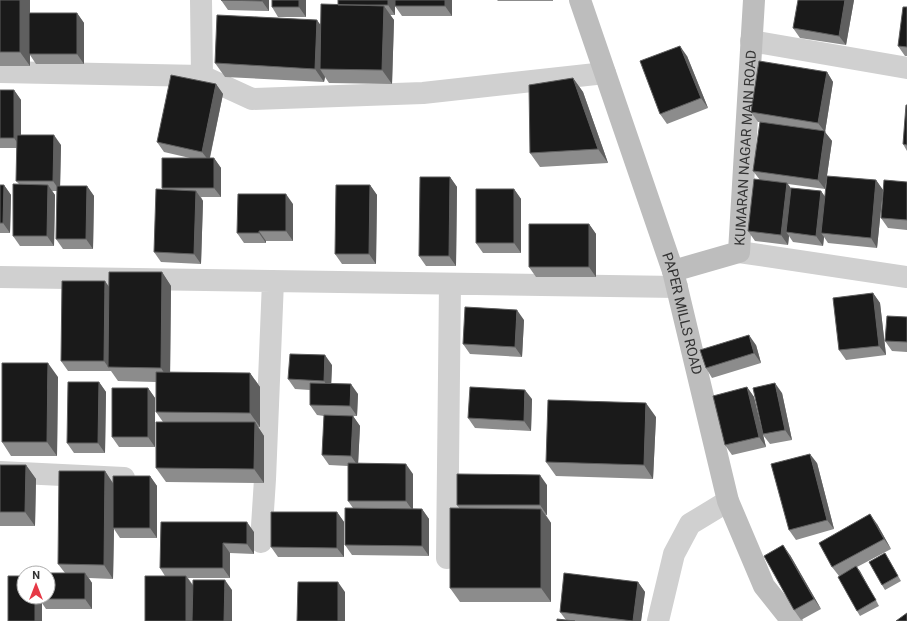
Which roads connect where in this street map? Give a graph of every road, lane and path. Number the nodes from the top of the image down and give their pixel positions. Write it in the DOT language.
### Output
graph roads {
  1 [pos="201,0"];
  2 [pos="580,0"];
  3 [pos="754,0"];
  4 [pos="751,41"];
  5 [pos="907,68"];
  6 [pos="0,72"];
  7 [pos="605,73"];
  8 [pos="202,76"];
  9 [pos="739,252"];
  10 [pos="907,277"];
  11 [pos="0,278"];
  12 [pos="675,279"];
  13 [pos="273,281"];
  14 [pos="450,284"];
  15 [pos="0,472"];
  16 [pos="124,478"];
  17 [pos="728,501"];
  18 [pos="261,542"];
  19 [pos="447,558"];
  20 [pos="658,621"];
  21 [pos="792,621"];
  1 -- 8 [label="street"];
  2 -- 7 [label="main road, PAPER MILLS ROAD"];
  3 -- 4 [label="main road, KUMARAN NAGAR MAIN ROAD"];
  4 -- 5 [label="street"];
  4 -- 9 [label="main road, KUMARAN NAGAR MAIN ROAD"];
  6 -- 8 [label="street"];
  7 -- 8 [label="street"];
  7 -- 12 [label="main road, PAPER MILLS ROAD"];
  9 -- 10 [label="street"];
  9 -- 12 [label="main road, KUMARAN NAGAR MAIN ROAD"];
  11 -- 13 [label="street"];
  12 -- 14 [label="street"];
  12 -- 17 [label="main road, PAPER MILLS ROAD"];
  13 -- 14 [label="street"];
  13 -- 18 [label="street"];
  14 -- 19 [label="street"];
  15 -- 16 [label="street"];
  17 -- 20 [label="street"];
  17 -- 21 [label="main road, PAPER MILLS ROAD"];
}
